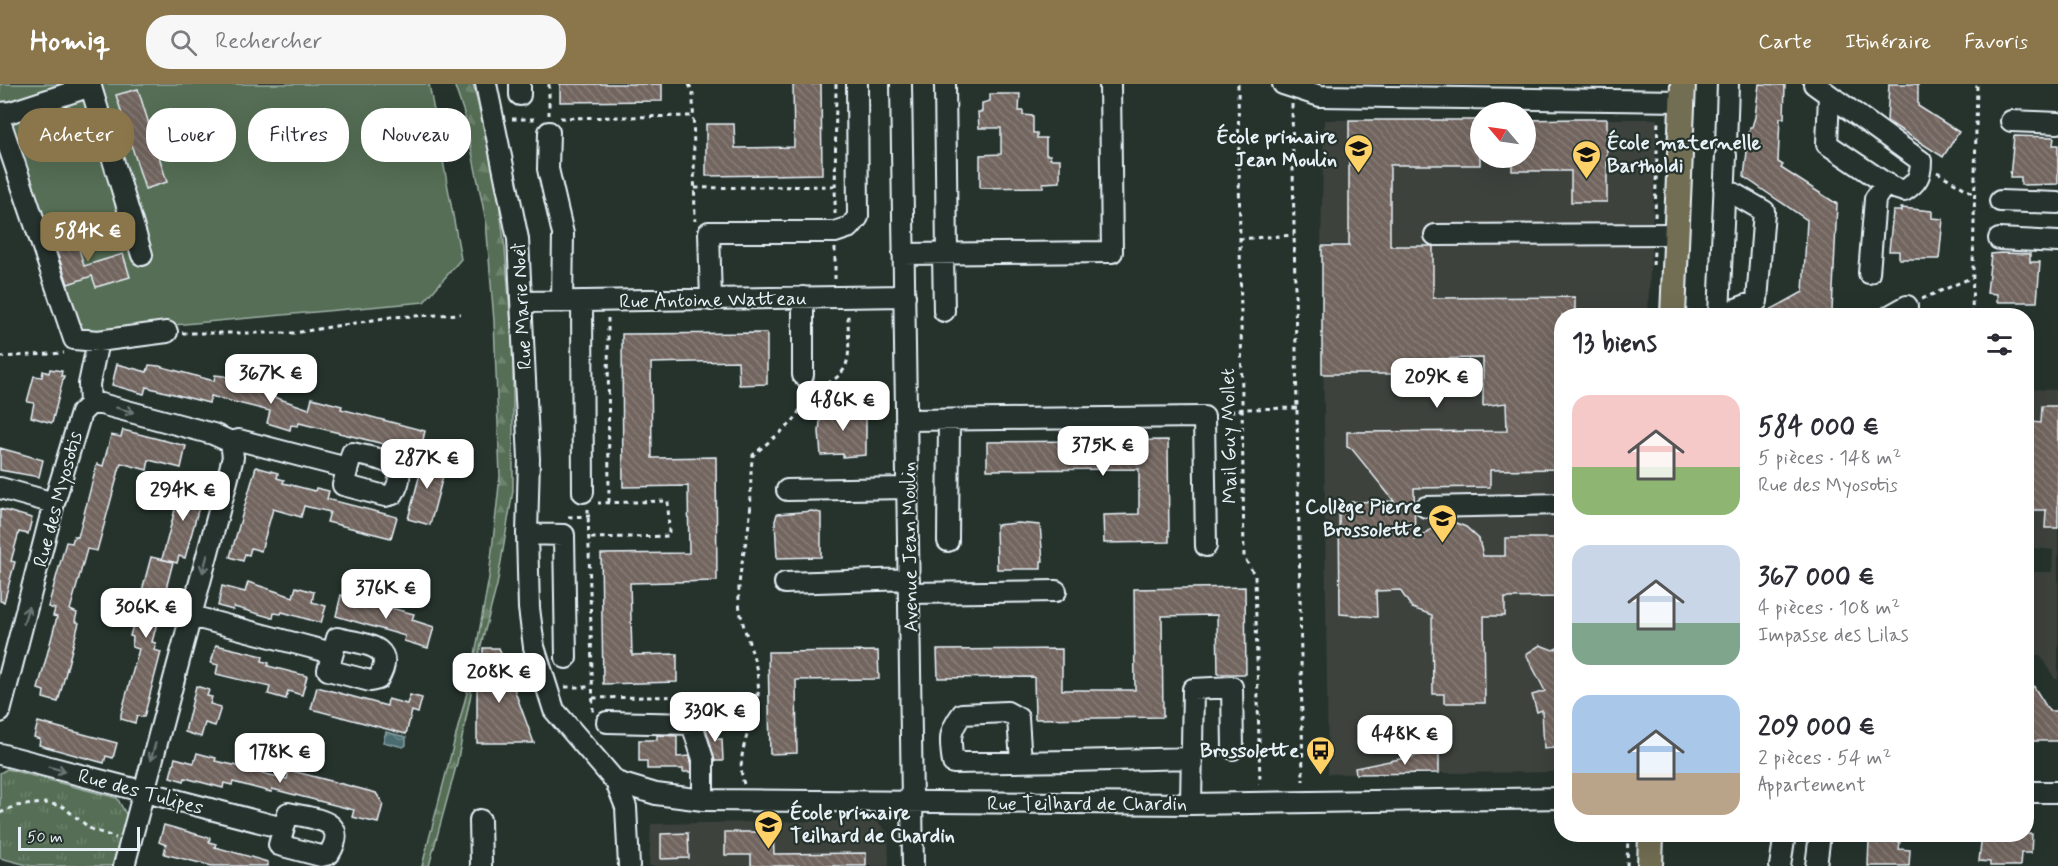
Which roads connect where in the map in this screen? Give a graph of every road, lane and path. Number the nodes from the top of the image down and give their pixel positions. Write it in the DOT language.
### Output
graph roads {
  1 [pos="486,84"];
  2 [pos="549,84"];
  3 [pos="689,84"];
  4 [pos="836,84"];
  5 [pos="857,84"];
  6 [pos="901,84"];
  7 [pos="945,84"];
  8 [pos="1110,84"];
  9 [pos="1238,84"];
  10 [pos="1728,84"];
  11 [pos="1977,84"];
  12 [pos="91,85"];
  13 [pos="1287,85"];
  14 [pos="1822,89"];
  15 [pos="1683,92"];
  16 [pos="1659,100"];
  17 [pos="0,113"];
  18 [pos="693,116"];
  19 [pos="504,119"];
  20 [pos="0,121"];
  21 [pos="2011,121"];
  22 [pos="2058,123"];
  23 [pos="549,125"];
  24 [pos="1921,161"];
  25 [pos="1886,183"];
  26 [pos="836,186"];
  27 [pos="859,186"];
  28 [pos="695,188"];
  29 [pos="1724,188"];
  30 [pos="1974,195"];
  31 [pos="2000,201"];
  32 [pos="2058,203"];
  33 [pos="695,221"];
  34 [pos="835,232"];
  35 [pos="1666,234"];
  36 [pos="1294,235"];
  37 [pos="1435,235"];
  38 [pos="1239,239"];
  39 [pos="1999,239"];
  40 [pos="2058,242"];
  41 [pos="903,254"];
  42 [pos="945,254"];
  43 [pos="142,255"];
  44 [pos="1653,269"];
  45 [pos="1869,273"];
  46 [pos="1973,277"];
  47 [pos="836,279"];
  48 [pos="905,296"];
  49 [pos="803,297"];
  50 [pos="848,297"];
  51 [pos="711,300"];
  52 [pos="522,302"];
  53 [pos="562,302"];
  54 [pos="582,302"];
  55 [pos="1673,308"];
  56 [pos="1719,308"];
  57 [pos="1738,308"];
  58 [pos="1903,308"];
  59 [pos="1972,308"];
  60 [pos="944,311"];
  61 [pos="608,312"];
  62 [pos="461,314"];
  63 [pos="167,332"];
  64 [pos="97,346"];
  65 [pos="0,357"];
  66 [pos="803,375"];
  67 [pos="90,404"];
  68 [pos="1297,408"];
  69 [pos="1243,409"];
  70 [pos="1204,417"];
  71 [pos="907,420"];
  72 [pos="949,420"];
  73 [pos="231,442"];
  74 [pos="347,468"];
  75 [pos="0,488"];
  76 [pos="908,488"];
  77 [pos="787,490"];
  78 [pos="583,492"];
  79 [pos="609,502"];
  80 [pos="54,503"];
  81 [pos="1554,504"];
  82 [pos="1426,507"];
  83 [pos="527,534"];
  84 [pos="591,538"];
  85 [pos="948,541"];
  86 [pos="1206,546"];
  87 [pos="784,583"];
  88 [pos="909,586"];
  89 [pos="1056,591"];
  90 [pos="191,616"];
  91 [pos="332,653"];
  92 [pos="566,658"];
  93 [pos="4,678"];
  94 [pos="564,687"];
  95 [pos="592,687"];
  96 [pos="758,695"];
  97 [pos="593,698"];
  98 [pos="0,712"];
  99 [pos="600,721"];
  100 [pos="1233,749"];
  101 [pos="0,754"];
  102 [pos="1192,758"];
  103 [pos="1021,762"];
  104 [pos="1303,781"];
  105 [pos="616,782"];
  106 [pos="1260,784"];
  107 [pos="142,792"];
  108 [pos="2034,792"];
  109 [pos="2058,792"];
  110 [pos="656,795"];
  111 [pos="1554,798"];
  112 [pos="703,800"];
  113 [pos="749,800"];
  114 [pos="912,802"];
  115 [pos="1191,804"];
  116 [pos="626,807"];
  117 [pos="0,813"];
  118 [pos="480,820"];
  119 [pos="283,828"];
  120 [pos="124,841"];
  121 [pos="1628,842"];
  122 [pos="1651,842"];
  123 [pos="1784,842"];
  124 [pos="1819,842"];
  125 [pos="124,866"];
  126 [pos="481,866"];
  127 [pos="629,866"];
  128 [pos="913,866"];
  129 [pos="1627,866"];
  130 [pos="1650,866"];
  131 [pos="1780,866"];
  132 [pos="1816,866"];
  1 -- 52 [label="street, Rue Marie Noël"];
  2 -- 23 [label="path"];
  3 -- 18 [label="path"];
  4 -- 26 [label="path"];
  5 -- 27 [label="street"];
  6 -- 41 [label="street, Avenue Jean Moulin"];
  7 -- 42 [label="street"];
  8 -- 42 [label="street"];
  9 -- 38 [label="path, Mail Guy Mollet"];
  10 -- 29 [label="street"];
  11 -- 30 [label="path"];
  12 -- 17 [label="street"];
  12 -- 43 [label="street"];
  13 -- 16 [label="street"];
  13 -- 36 [label="path"];
  14 -- 24 [label="street"];
  14 -- 25 [label="street"];
  15 -- 16 [label="street"];
  15 -- 35 [label="main road"];
  16 -- 35 [label="path"];
  18 -- 23 [label="path"];
  18 -- 33 [label="path"];
  19 -- 23 [label="path"];
  20 -- 64 [label="street"];
  21 -- 22 [label="street"];
  23 -- 53 [label="street, Rue Marie Noël"];
  24 -- 25 [label="street"];
  24 -- 30 [label="path"];
  25 -- 45 [label="street"];
  26 -- 27 [label="path"];
  26 -- 28 [label="path"];
  26 -- 34 [label="path"];
  27 -- 34 [label="street"];
  29 -- 56 [label="street"];
  29 -- 57 [label="street"];
  30 -- 46 [label="path"];
  31 -- 32 [label="street"];
  34 -- 47 [label="path"];
  34 -- 51 [label="street"];
  35 -- 37 [label="street"];
  35 -- 44 [label="path"];
  35 -- 55 [label="main road"];
  36 -- 38 [label="path"];
  36 -- 68 [label="path"];
  38 -- 69 [label="path, Mail Guy Mollet"];
  39 -- 40 [label="street"];
  41 -- 42 [label="street"];
  41 -- 48 [label="street, Avenue Jean Moulin"];
  42 -- 60 [label="street"];
  46 -- 58 [label="path"];
  46 -- 59 [label="path"];
  48 -- 50 [label="street, Rue Antoine Watteau"];
  48 -- 71 [label="street, Avenue Jean Moulin"];
  49 -- 50 [label="street, Rue Antoine Watteau"];
  49 -- 51 [label="street, Rue Antoine Watteau"];
  49 -- 66 [label="street"];
  50 -- 96 [label="path"];
  51 -- 54 [label="street, Rue Antoine Watteau"];
  52 -- 53 [label="street, Rue Antoine Watteau"];
  52 -- 83 [label="street, Rue Marie Noël"];
  53 -- 54 [label="street, Rue Antoine Watteau"];
  54 -- 78 [label="street"];
  61 -- 79 [label="path"];
  62 -- 63 [label="path"];
  63 -- 64 [label="street"];
  64 -- 65 [label="path"];
  64 -- 67 [label="street"];
  67 -- 73 [label="street, one-way"];
  67 -- 80 [label="street, Rue des Myosotis"];
  68 -- 69 [label="path"];
  68 -- 104 [label="path"];
  69 -- 70 [label="path"];
  69 -- 106 [label="path, Mail Guy Mollet"];
  70 -- 72 [label="street"];
  70 -- 86 [label="street"];
  71 -- 72 [label="street"];
  71 -- 76 [label="street, Avenue Jean Moulin"];
  72 -- 85 [label="street"];
  73 -- 74 [label="street"];
  73 -- 90 [label="street, one-way"];
  75 -- 80 [label="street"];
  76 -- 77 [label="street"];
  76 -- 88 [label="street, Avenue Jean Moulin"];
  79 -- 84 [label="path"];
  79 -- 84 [label="path"];
  93 -- 80 [label="street, Rue des Myosotis, one-way"];
  81 -- 82 [label="street"];
  83 -- 92 [label="street"];
  83 -- 105 [label="street, Rue Marie Noël"];
  84 -- 95 [label="path"];
  87 -- 88 [label="street"];
  88 -- 89 [label="street"];
  88 -- 114 [label="street, Avenue Jean Moulin"];
  90 -- 91 [label="street"];
  90 -- 107 [label="street, one-way"];
  93 -- 98 [label="street, Rue des Myosotis"];
  94 -- 95 [label="path"];
  95 -- 97 [label="path"];
  96 -- 97 [label="path"];
  96 -- 113 [label="path"];
  97 -- 99 [label="path"];
  99 -- 112 [label="street"];
  100 -- 102 [label="street"];
  101 -- 107 [label="street, Rue des Tulipes, one-way"];
  102 -- 103 [label="street"];
  102 -- 115 [label="street"];
  105 -- 110 [label="street, Rue Teilhard de Chardin"];
  105 -- 116 [label="street"];
  107 -- 119 [label="street, Rue des Tulipes"];
  107 -- 125 [label="street"];
  108 -- 109 [label="street"];
  110 -- 112 [label="street, Rue Teilhard de Chardin"];
  110 -- 116 [label="street, Rue Teilhard de Chardin"];
  111 -- 115 [label="street, Rue Teilhard de Chardin"];
  112 -- 113 [label="street, Rue Teilhard de Chardin"];
  113 -- 114 [label="street, Rue Teilhard de Chardin"];
  114 -- 115 [label="street, Rue Teilhard de Chardin"];
  114 -- 128 [label="street, Avenue Jean Moulin"];
  116 -- 127 [label="street"];
  117 -- 120 [label="path"];
  118 -- 126 [label="street"];
  121 -- 129 [label="path"];
  122 -- 130 [label="main road"];
  123 -- 131 [label="street"];
  124 -- 132 [label="street"];
}
